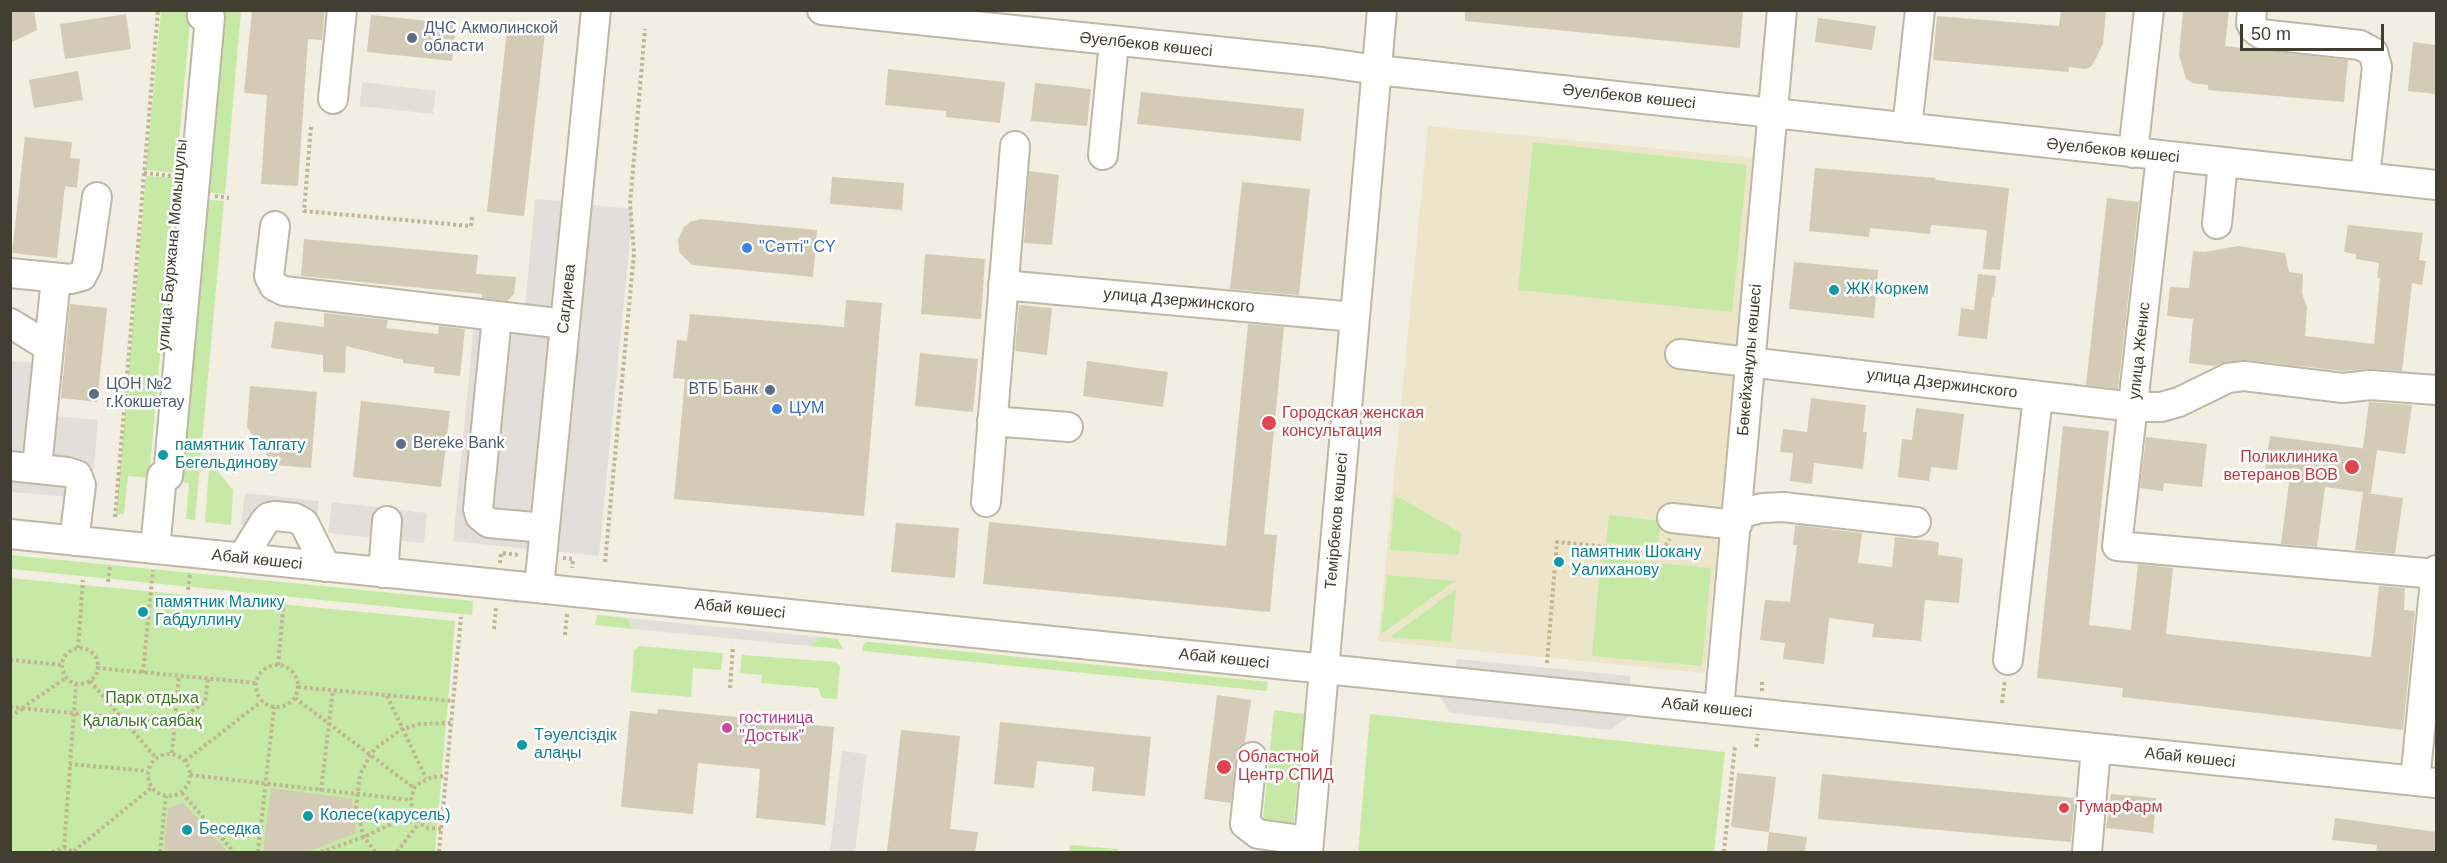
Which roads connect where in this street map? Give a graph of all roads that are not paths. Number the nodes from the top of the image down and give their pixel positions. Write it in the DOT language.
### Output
graph roads {
  1 [pos="596,10"];
  2 [pos="822,10"];
  3 [pos="1382,10"];
  4 [pos="1782,10"];
  5 [pos="1920,10"];
  6 [pos="2149,10"];
  7 [pos="2252,10"];
  8 [pos="202,13"];
  9 [pos="355,15"];
  10 [pos="945,17"];
  11 [pos="1114,42"];
  12 [pos="1377,70"];
  13 [pos="333,99"];
  14 [pos="1771,113"];
  15 [pos="1907,128"];
  16 [pos="1016,146"];
  17 [pos="1103,155"];
  18 [pos="2147,155"];
  19 [pos="2223,162"];
  20 [pos="2365,177"];
  21 [pos="2436,185"];
  22 [pos="97,197"];
  23 [pos="2217,224"];
  24 [pos="275,226"];
  25 [pos="10,273"];
  26 [pos="56,278"];
  27 [pos="1003,285"];
  28 [pos="497,317"];
  29 [pos="1355,317"];
  30 [pos="10,323"];
  31 [pos="565,324"];
  32 [pos="49,347"];
  33 [pos="1680,354"];
  34 [pos="1750,361"];
  35 [pos="2436,390"];
  36 [pos="2038,396"];
  37 [pos="2134,407"];
  38 [pos="992,421"];
  39 [pos="1068,427"];
  40 [pos="24,467"];
  41 [pos="986,502"];
  42 [pos="1672,518"];
  43 [pos="1737,520"];
  44 [pos="387,521"];
  45 [pos="1916,522"];
  46 [pos="545,528"];
  47 [pos="10,534"];
  48 [pos="74,541"];
  49 [pos="242,558"];
  50 [pos="154,559"];
  51 [pos="326,567"];
  52 [pos="2436,572"];
  53 [pos="383,573"];
  54 [pos="539,588"];
  55 [pos="2008,660"];
  56 [pos="1324,669"];
  57 [pos="1719,710"];
  58 [pos="2096,748"];
  59 [pos="1252,757"];
  60 [pos="2426,782"];
  61 [pos="1308,847"];
  62 [pos="2087,852"];
  1 -- 31 [label="street, Сагдиева"];
  2 -- 10 [label="street, Әуелбеков көшесі"];
  3 -- 12 [label="street, Темірбеков көшесі"];
  4 -- 14 [label="street, Бөкейханұлы көшесі"];
  5 -- 15 [label="street"];
  6 -- 18 [label="street, улица Женис"];
  7 -- 20 [label="street"];
  8 -- 50 [label="street, улица Бауржана Момышулы"];
  9 -- 13 [label="street"];
  10 -- 11 [label="street, Әуелбеков көшесі"];
  11 -- 12 [label="street, Әуелбеков көшесі"];
  11 -- 17 [label="street"];
  12 -- 14 [label="street, Әуелбеков көшесі"];
  12 -- 29 [label="street, Темірбеков көшесі"];
  14 -- 15 [label="street, Әуелбеков көшесі"];
  14 -- 34 [label="street, Бөкейханұлы көшесі"];
  15 -- 18 [label="street, Әуелбеков көшесі"];
  16 -- 27 [label="street"];
  18 -- 19 [label="street, Әуелбеков көшесі"];
  18 -- 37 [label="street, улица Женис"];
  19 -- 20 [label="street, Әуелбеков көшесі"];
  19 -- 23 [label="street"];
  20 -- 21 [label="street, Әуелбеков көшесі"];
  22 -- 26 [label="street"];
  24 -- 28 [label="street"];
  25 -- 26 [label="street"];
  26 -- 32 [label="street"];
  27 -- 29 [label="street, улица Дзержинского"];
  27 -- 38 [label="street"];
  28 -- 31 [label="street"];
  28 -- 46 [label="street"];
  29 -- 56 [label="street, Темірбеков көшесі"];
  30 -- 32 [label="street"];
  31 -- 46 [label="street, Сагдиева"];
  32 -- 40 [label="street"];
  33 -- 34 [label="street, улица Дзержинского"];
  34 -- 36 [label="street, улица Дзержинского"];
  34 -- 43 [label="street, Бөкейханұлы көшесі"];
  35 -- 37 [label="street, улица Дзержинского"];
  36 -- 37 [label="street, улица Дзержинского"];
  36 -- 55 [label="street"];
  37 -- 52 [label="street, улица Женис"];
  38 -- 39 [label="street"];
  38 -- 41 [label="street"];
  40 -- 48 [label="street"];
  42 -- 43 [label="street"];
  43 -- 45 [label="street"];
  43 -- 57 [label="street, Бөкейханұлы көшесі"];
  44 -- 53 [label="street"];
  46 -- 54 [label="street, Сагдиева"];
  47 -- 48 [label="street, Абай көшесі"];
  48 -- 50 [label="street, Абай көшесі"];
  49 -- 50 [label="street, Абай көшесі"];
  49 -- 51 [label="street, Абай көшесі"];
  49 -- 51 [label="street"];
  51 -- 53 [label="street, Абай көшесі"];
  52 -- 60 [label="street"];
  53 -- 54 [label="street, Абай көшесі"];
  54 -- 56 [label="street, Абай көшесі"];
  56 -- 57 [label="street, Абай көшесі"];
  56 -- 61 [label="street, Темірбеков көшесі"];
  57 -- 58 [label="street, Абай көшесі"];
  58 -- 60 [label="street, Абай көшесі"];
  58 -- 62 [label="street"];
  59 -- 61 [label="street"];
}
